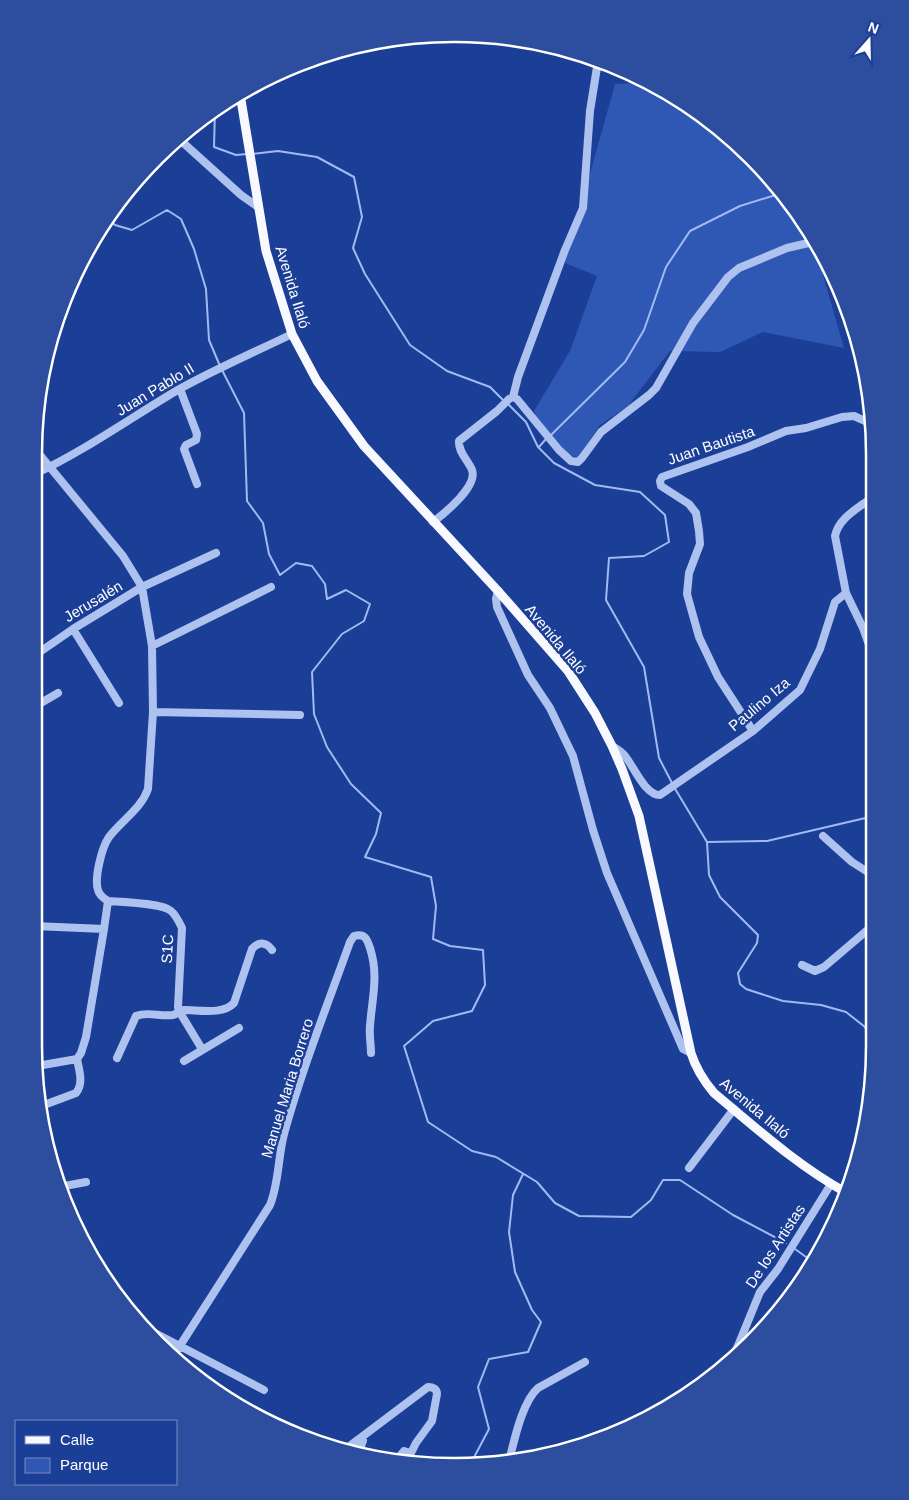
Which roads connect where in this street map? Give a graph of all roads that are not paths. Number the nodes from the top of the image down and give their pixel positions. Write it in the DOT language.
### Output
graph roads {
  1 [pos="597,68"];
  2 [pos="241,103"];
  3 [pos="184,144"];
  4 [pos="258,207"];
  5 [pos="807,243"];
  6 [pos="292,334"];
  7 [pos="180,389"];
  8 [pos="511,398"];
  9 [pos="865,421"];
  10 [pos="42,458"];
  11 [pos="49,467"];
  12 [pos="42,470"];
  13 [pos="197,484"];
  14 [pos="866,502"];
  15 [pos="433,522"];
  16 [pos="216,553"];
  17 [pos="142,587"];
  18 [pos="271,587"];
  19 [pos="498,592"];
  20 [pos="846,593"];
  21 [pos="73,629"];
  22 [pos="866,636"];
  23 [pos="152,646"];
  24 [pos="42,650"];
  25 [pos="58,693"];
  26 [pos="42,702"];
  27 [pos="119,703"];
  28 [pos="153,712"];
  29 [pos="300,715"];
  30 [pos="753,731"];
  31 [pos="612,746"];
  32 [pos="823,836"];
  33 [pos="866,871"];
  34 [pos="108,901"];
  35 [pos="42,926"];
  36 [pos="104,929"];
  37 [pos="866,931"];
  38 [pos="272,950"];
  39 [pos="802,965"];
  40 [pos="178,1011"];
  41 [pos="240,1028"];
  42 [pos="202,1049"];
  43 [pos="371,1053"];
  44 [pos="691,1053"];
  45 [pos="117,1058"];
  46 [pos="77,1059"];
  47 [pos="184,1062"];
  48 [pos="43,1065"];
  49 [pos="47,1104"];
  50 [pos="734,1109"];
  51 [pos="689,1168"];
  52 [pos="86,1182"];
  53 [pos="831,1184"];
  54 [pos="67,1186"];
  55 [pos="840,1189"];
  56 [pos="167,1341"];
  57 [pos="739,1343"];
  58 [pos="179,1347"];
  59 [pos="177,1350"];
  60 [pos="585,1362"];
  61 [pos="264,1390"];
  62 [pos="363,1436"];
  63 [pos="352,1444"];
  64 [pos="361,1446"];
  65 [pos="511,1454"];
  66 [pos="410,1455"];
  1 -- 8 [label="street"];
  2 -- 4 [label="main road, Avenida Ilaló"];
  3 -- 4 [label="street"];
  4 -- 6 [label="main road, Avenida Ilaló"];
  5 -- 8 [label="street"];
  6 -- 7 [label="street, Juan Pablo II"];
  6 -- 15 [label="main road, Avenida Ilaló"];
  7 -- 11 [label="street, Juan Pablo II"];
  7 -- 13 [label="street"];
  8 -- 15 [label="street"];
  9 -- 30 [label="street, Juan Bautista"];
  10 -- 11 [label="street"];
  11 -- 12 [label="street, Juan Pablo II"];
  11 -- 17 [label="street"];
  14 -- 20 [label="street"];
  15 -- 19 [label="main road, Avenida Ilaló"];
  16 -- 17 [label="street, Jerusalén"];
  17 -- 21 [label="street, Jerusalén"];
  17 -- 23 [label="street"];
  18 -- 23 [label="street"];
  19 -- 31 [label="main road, Avenida Ilaló"];
  19 -- 44 [label="street"];
  20 -- 22 [label="street"];
  20 -- 30 [label="street, Paulino Iza"];
  21 -- 24 [label="street, Jerusalén"];
  21 -- 27 [label="street"];
  23 -- 28 [label="street"];
  25 -- 26 [label="street"];
  28 -- 29 [label="street"];
  28 -- 34 [label="street"];
  30 -- 31 [label="street, Paulino Iza"];
  31 -- 44 [label="main road, Avenida Ilaló"];
  32 -- 33 [label="street"];
  34 -- 36 [label="street"];
  34 -- 40 [label="street, S1C"];
  35 -- 36 [label="street"];
  36 -- 46 [label="street"];
  37 -- 39 [label="street"];
  38 -- 40 [label="street"];
  40 -- 42 [label="street"];
  40 -- 45 [label="street"];
  41 -- 42 [label="street"];
  42 -- 47 [label="street"];
  43 -- 58 [label="street, Manuel Maria Borrero"];
  44 -- 50 [label="main road, Avenida Ilaló"];
  46 -- 48 [label="street"];
  46 -- 49 [label="street"];
  50 -- 51 [label="street"];
  50 -- 53 [label="main road, Avenida Ilaló"];
  52 -- 54 [label="street"];
  53 -- 55 [label="main road, Avenida Ilaló"];
  53 -- 57 [label="street, De los Artistas"];
  56 -- 58 [label="street"];
  58 -- 59 [label="street, Manuel Maria Borrero"];
  58 -- 61 [label="street"];
  60 -- 65 [label="street"];
  62 -- 63 [label="street"];
  62 -- 64 [label="street"];
  62 -- 66 [label="street"];
}
